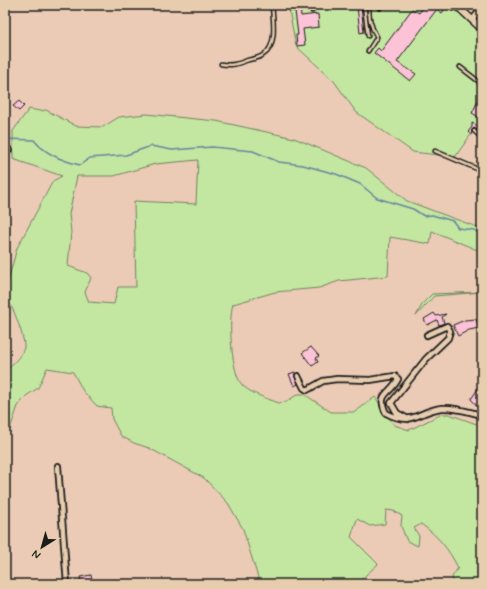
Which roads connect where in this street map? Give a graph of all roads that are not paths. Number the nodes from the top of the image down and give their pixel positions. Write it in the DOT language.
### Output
graph roads {
  1 [pos="272,5"];
  2 [pos="290,5"];
  3 [pos="311,5"];
  4 [pos="364,5"];
  5 [pos="369,5"];
  6 [pos="449,5"];
  7 [pos="478,5"];
  8 [pos="455,7"];
  9 [pos="291,9"];
  10 [pos="369,10"];
  11 [pos="312,11"];
  12 [pos="472,20"];
  13 [pos="482,29"];
  14 [pos="368,36"];
  15 [pos="368,51"];
  16 [pos="221,64"];
  17 [pos="460,67"];
  18 [pos="482,84"];
  19 [pos="474,131"];
  20 [pos="482,138"];
  21 [pos="5,146"];
  22 [pos="435,151"];
  23 [pos="5,154"];
  24 [pos="482,171"];
  25 [pos="427,335"];
  26 [pos="298,376"];
  27 [pos="482,415"];
  28 [pos="408,419"];
  29 [pos="58,466"];
  30 [pos="67,584"];
  1 -- 16 [label="lane"];
  2 -- 9 [label="lane"];
  3 -- 11 [label="lane"];
  4 -- 10 [label="lane"];
  4 -- 14 [label="lane"];
  5 -- 10 [label="lane"];
  6 -- 8 [label="lane"];
  7 -- 12 [label="street"];
  8 -- 12 [label="street"];
  10 -- 15 [label="lane"];
  12 -- 13 [label="street"];
  17 -- 18 [label="lane"];
  19 -- 20 [label="lane"];
  21 -- 23 [label="street"];
  22 -- 24 [label="lane"];
  25 -- 28 [label="street"];
  26 -- 28 [label="street"];
  27 -- 28 [label="street"];
  29 -- 30 [label="street"];
}
